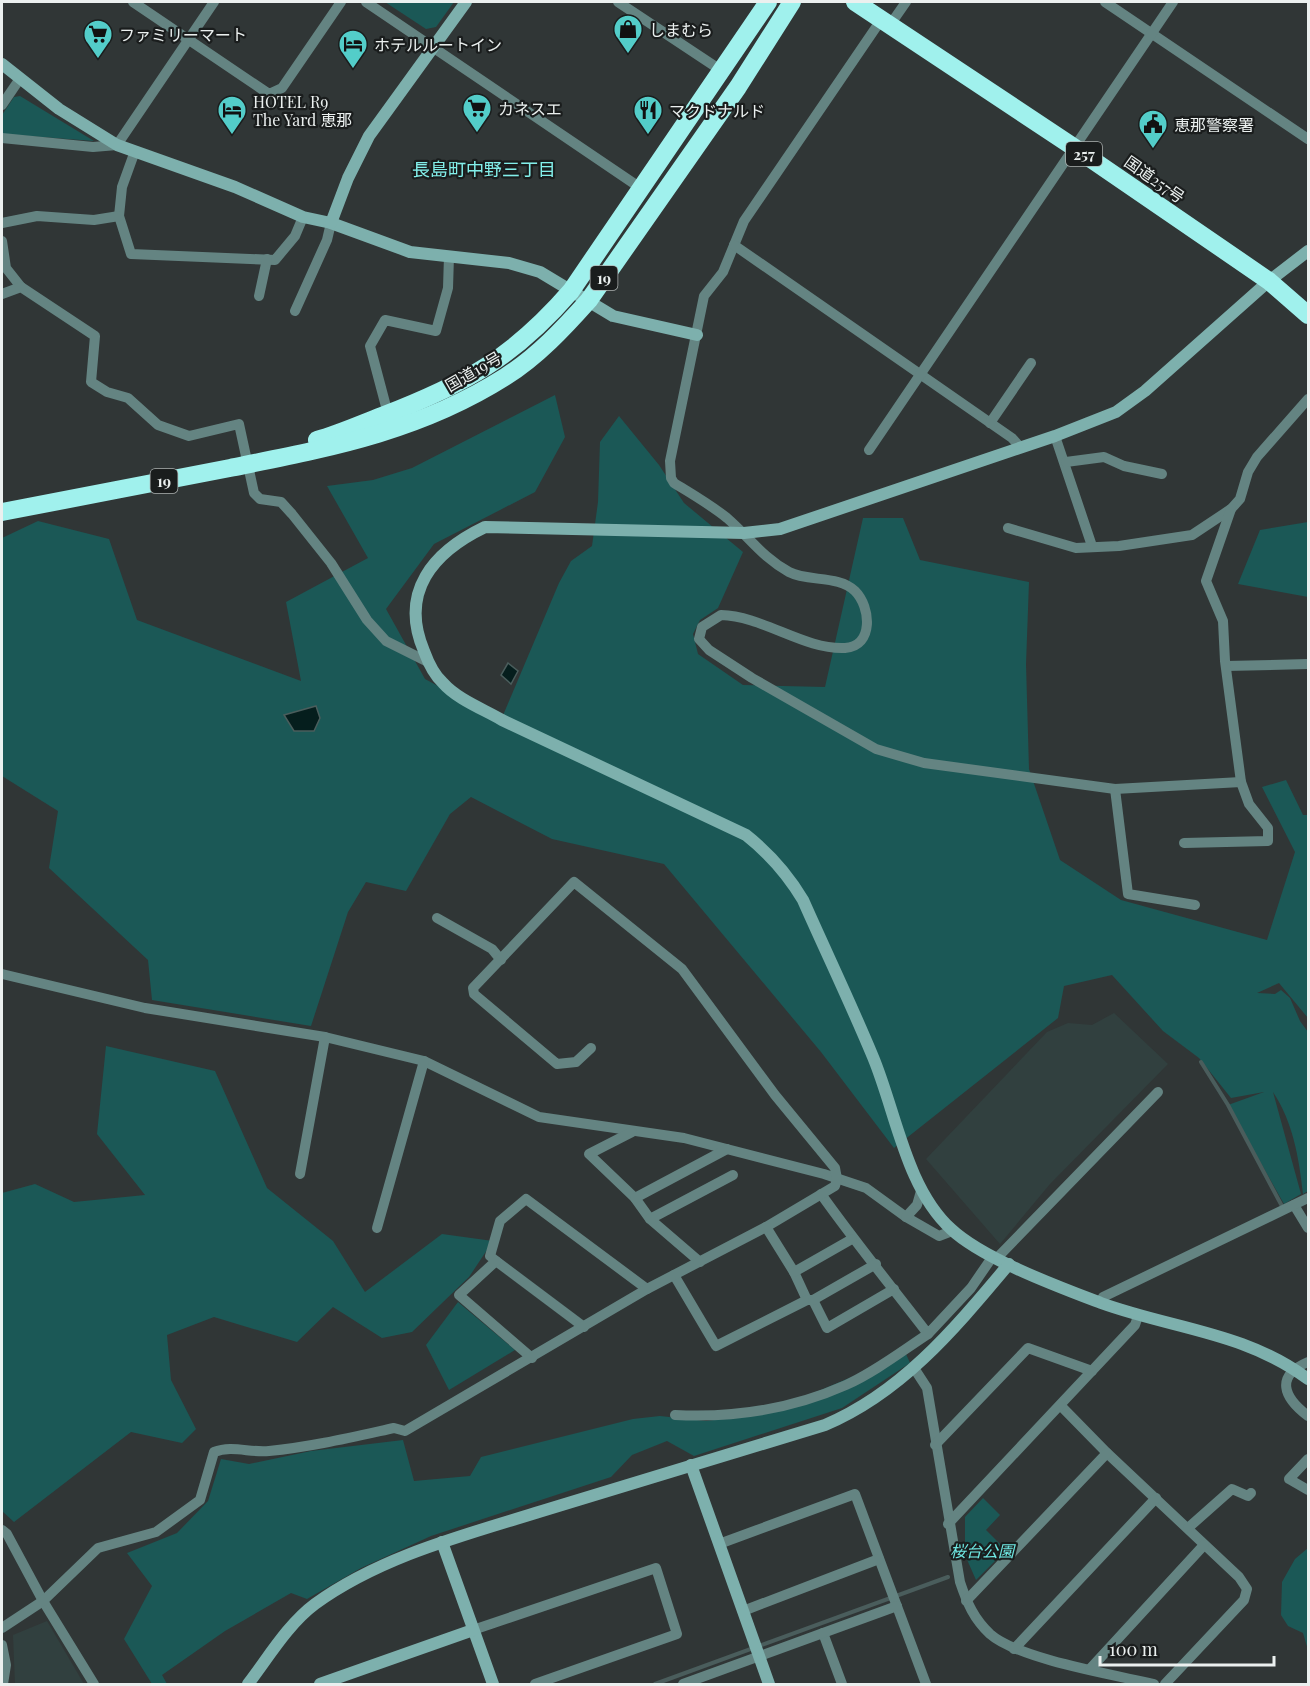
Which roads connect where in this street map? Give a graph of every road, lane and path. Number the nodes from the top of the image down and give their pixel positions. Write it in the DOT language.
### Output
graph roads {
  1 [pos="133,2"];
  2 [pos="214,2"];
  3 [pos="341,2"];
  4 [pos="366,2"];
  5 [pos="466,2"];
  6 [pos="618,2"];
  7 [pos="768,2"];
  8 [pos="792,2"];
  9 [pos="855,2"];
  10 [pos="906,2"];
  11 [pos="1105,2"];
  12 [pos="1173,2"];
  13 [pos="886,22"];
  14 [pos="1151,34"];
  15 [pos="188,39"];
  16 [pos="434,46"];
  17 [pos="2,64"];
  18 [pos="722,71"];
  19 [pos="20,80"];
  20 [pos="2,105"];
  21 [pos="2,138"];
  22 [pos="1308,139"];
  23 [pos="117,145"];
  24 [pos="1075,148"];
  25 [pos="135,151"];
  26 [pos="642,189"];
  27 [pos="119,216"];
  28 [pos="303,217"];
  29 [pos="2,223"];
  30 [pos="332,224"];
  31 [pos="2,241"];
  32 [pos="734,245"];
  33 [pos="1308,251"];
  34 [pos="449,256"];
  35 [pos="267,260"];
  36 [pos="1269,281"];
  37 [pos="21,287"];
  38 [pos="571,291"];
  39 [pos="2,294"];
  40 [pos="259,296"];
  41 [pos="589,300"];
  42 [pos="295,311"];
  43 [pos="1308,315"];
  44 [pos="697,335"];
  45 [pos="1031,363"];
  46 [pos="921,374"];
  47 [pos="1308,399"];
  48 [pos="388,414"];
  49 [pos="990,423"];
  50 [pos="1055,436"];
  51 [pos="1021,448"];
  52 [pos="869,450"];
  53 [pos="1066,462"];
  54 [pos="1162,474"];
  55 [pos="2,506"];
  56 [pos="1231,509"];
  57 [pos="2,512"];
  58 [pos="1008,528"];
  59 [pos="744,533"];
  60 [pos="1092,546"];
  61 [pos="428,662"];
  62 [pos="1308,664"];
  63 [pos="1226,666"];
  64 [pos="1241,782"];
  65 [pos="1114,789"];
  66 [pos="1184,843"];
  67 [pos="1195,905"];
  68 [pos="437,918"];
  69 [pos="501,960"];
  70 [pos="2,974"];
  71 [pos="325,1037"];
  72 [pos="591,1048"];
  73 [pos="424,1060"];
  74 [pos="1158,1092"];
  75 [pos="632,1132"];
  76 [pos="727,1149"];
  77 [pos="300,1174"];
  78 [pos="733,1175"];
  79 [pos="837,1179"];
  80 [pos="921,1191"];
  81 [pos="820,1194"];
  82 [pos="634,1198"];
  83 [pos="1308,1198"];
  84 [pos="1294,1205"];
  85 [pos="906,1217"];
  86 [pos="650,1219"];
  87 [pos="766,1227"];
  88 [pos="377,1228"];
  89 [pos="1308,1228"];
  90 [pos="952,1231"];
  91 [pos="852,1239"];
  92 [pos="995,1257"];
  93 [pos="496,1261"];
  94 [pos="700,1262"];
  95 [pos="876,1264"];
  96 [pos="1009,1264"];
  97 [pos="794,1272"];
  98 [pos="674,1275"];
  99 [pos="647,1289"];
  100 [pos="894,1289"];
  101 [pos="810,1300"];
  102 [pos="1100,1302"];
  103 [pos="1138,1316"];
  104 [pos="584,1327"];
  105 [pos="928,1334"];
  106 [pos="532,1358"];
  107 [pos="1308,1362"];
  108 [pos="914,1368"];
  109 [pos="1294,1368"];
  110 [pos="1092,1371"];
  111 [pos="1308,1379"];
  112 [pos="1061,1406"];
  113 [pos="675,1415"];
  114 [pos="1308,1416"];
  115 [pos="935,1445"];
  116 [pos="1107,1453"];
  117 [pos="1308,1459"];
  118 [pos="691,1465"];
  119 [pos="1308,1490"];
  120 [pos="1251,1493"];
  121 [pos="1156,1498"];
  122 [pos="948,1524"];
  123 [pos="1188,1528"];
  124 [pos="2,1530"];
  125 [pos="442,1542"];
  126 [pos="719,1544"];
  127 [pos="1204,1545"];
  128 [pos="879,1559"];
  129 [pos="43,1601"];
  130 [pos="966,1601"];
  131 [pos="897,1606"];
  132 [pos="743,1611"];
  133 [pos="2,1628"];
  134 [pos="473,1630"];
  135 [pos="823,1633"];
  136 [pos="2,1645"];
  137 [pos="1014,1649"];
  138 [pos="758,1655"];
  139 [pos="1090,1669"];
  140 [pos="698,1682"];
  141 [pos="3,1684"];
  142 [pos="94,1684"];
  143 [pos="248,1684"];
  144 [pos="320,1684"];
  145 [pos="493,1684"];
  146 [pos="535,1684"];
  147 [pos="683,1684"];
  148 [pos="769,1684"];
  149 [pos="842,1684"];
  150 [pos="926,1684"];
  151 [pos="1154,1684"];
  152 [pos="1165,1684"];
  1 -- 15 [label="street"];
  2 -- 15 [label="street"];
  3 -- 15 [label="street"];
  4 -- 16 [label="street"];
  5 -- 16 [label="street"];
  6 -- 18 [label="street"];
  7 -- 18 [label="highway, 国道19号 / 19"];
  8 -- 41 [label="highway, 国道19号 / 19"];
  9 -- 13 [label="highway, 国道257号 / 257"];
  10 -- 13 [label="street"];
  11 -- 14 [label="street"];
  12 -- 14 [label="street"];
  13 -- 24 [label="highway, 国道257号 / 257"];
  13 -- 32 [label="street"];
  14 -- 22 [label="street"];
  14 -- 24 [label="street"];
  15 -- 23 [label="street"];
  16 -- 26 [label="street"];
  16 -- 30 [label="street"];
  17 -- 19 [label="street"];
  18 -- 26 [label="highway, 国道19号 / 19"];
  19 -- 20 [label="street"];
  19 -- 23 [label="street"];
  21 -- 23 [label="street"];
  23 -- 25 [label="street"];
  24 -- 36 [label="highway, 国道257号 / 257"];
  24 -- 46 [label="street"];
  25 -- 27 [label="street"];
  25 -- 28 [label="street"];
  26 -- 38 [label="highway, 国道19号 / 19"];
  27 -- 29 [label="street"];
  27 -- 35 [label="street"];
  28 -- 30 [label="street"];
  28 -- 35 [label="street"];
  30 -- 34 [label="street"];
  30 -- 42 [label="street"];
  31 -- 37 [label="street"];
  32 -- 44 [label="street"];
  32 -- 46 [label="street"];
  33 -- 36 [label="street"];
  34 -- 38 [label="street"];
  34 -- 48 [label="street"];
  35 -- 40 [label="street"];
  36 -- 43 [label="highway, 国道257号 / 257"];
  36 -- 50 [label="street"];
  37 -- 39 [label="street"];
  37 -- 61 [label="street"];
  38 -- 41 [label="street"];
  38 -- 48 [label="highway, 国道19号 / 19"];
  41 -- 44 [label="street"];
  41 -- 57 [label="highway, 国道19号 / 19"];
  44 -- 59 [label="street"];
  45 -- 49 [label="street"];
  46 -- 49 [label="street"];
  46 -- 52 [label="street"];
  47 -- 56 [label="street"];
  48 -- 55 [label="highway, 国道19号 / 19"];
  49 -- 51 [label="street"];
  50 -- 51 [label="street"];
  50 -- 53 [label="street"];
  51 -- 59 [label="street"];
  53 -- 54 [label="street"];
  53 -- 60 [label="street"];
  56 -- 60 [label="street"];
  56 -- 63 [label="street"];
  58 -- 60 [label="street"];
  59 -- 61 [label="street"];
  59 -- 65 [label="street"];
  61 -- 80 [label="street"];
  62 -- 63 [label="street"];
  63 -- 64 [label="street"];
  64 -- 65 [label="street"];
  64 -- 66 [label="street"];
  65 -- 67 [label="street"];
  68 -- 69 [label="street"];
  69 -- 72 [label="street"];
  69 -- 79 [label="street"];
  70 -- 71 [label="street"];
  71 -- 73 [label="street"];
  71 -- 77 [label="street"];
  73 -- 75 [label="street"];
  73 -- 88 [label="street"];
  74 -- 92 [label="street"];
  75 -- 76 [label="street"];
  75 -- 82 [label="street"];
  76 -- 79 [label="street"];
  76 -- 82 [label="street"];
  78 -- 86 [label="street"];
  79 -- 81 [label="street"];
  79 -- 85 [label="street"];
  80 -- 85 [label="street"];
  80 -- 90 [label="street"];
  81 -- 87 [label="street"];
  81 -- 91 [label="street"];
  82 -- 86 [label="street"];
  83 -- 84 [label="street"];
  84 -- 89 [label="street"];
  84 -- 102 [label="street"];
  85 -- 90 [label="street"];
  86 -- 94 [label="street"];
  87 -- 94 [label="street"];
  87 -- 97 [label="street"];
  90 -- 92 [label="street"];
  91 -- 95 [label="street"];
  91 -- 97 [label="street"];
  92 -- 96 [label="street"];
  92 -- 105 [label="street"];
  93 -- 99 [label="street"];
  93 -- 104 [label="street"];
  93 -- 106 [label="street"];
  94 -- 98 [label="street"];
  95 -- 100 [label="street"];
  95 -- 101 [label="street"];
  96 -- 102 [label="street"];
  96 -- 108 [label="street"];
  97 -- 101 [label="street"];
  98 -- 99 [label="street"];
  98 -- 101 [label="street"];
  99 -- 104 [label="street"];
  100 -- 101 [label="street"];
  100 -- 105 [label="street"];
  102 -- 103 [label="street"];
  103 -- 109 [label="street"];
  103 -- 110 [label="street"];
  104 -- 106 [label="street"];
  105 -- 113 [label="street"];
  106 -- 129 [label="street"];
  107 -- 109 [label="street"];
  108 -- 115 [label="street"];
  108 -- 118 [label="street"];
  109 -- 111 [label="street"];
  109 -- 114 [label="street"];
  110 -- 112 [label="street"];
  110 -- 115 [label="street"];
  112 -- 116 [label="street"];
  112 -- 122 [label="street"];
  115 -- 122 [label="street"];
  116 -- 121 [label="street"];
  116 -- 130 [label="street"];
  117 -- 119 [label="street"];
  118 -- 125 [label="street"];
  118 -- 126 [label="street"];
  120 -- 123 [label="street"];
  121 -- 123 [label="street"];
  121 -- 137 [label="street"];
  122 -- 130 [label="street"];
  123 -- 127 [label="street"];
  124 -- 129 [label="street"];
  125 -- 134 [label="street"];
  125 -- 143 [label="street"];
  126 -- 128 [label="street"];
  126 -- 132 [label="street"];
  127 -- 139 [label="street"];
  127 -- 152 [label="street"];
  128 -- 131 [label="street"];
  128 -- 132 [label="street"];
  129 -- 133 [label="street"];
  129 -- 142 [label="street"];
  130 -- 137 [label="street"];
  131 -- 135 [label="street"];
  131 -- 150 [label="street"];
  132 -- 138 [label="street"];
  134 -- 144 [label="street"];
  134 -- 145 [label="street"];
  134 -- 146 [label="street"];
  135 -- 138 [label="street"];
  135 -- 149 [label="street"];
  136 -- 141 [label="street"];
  137 -- 139 [label="street"];
  138 -- 140 [label="street"];
  138 -- 148 [label="street"];
  139 -- 151 [label="street"];
  140 -- 147 [label="street"];
}
